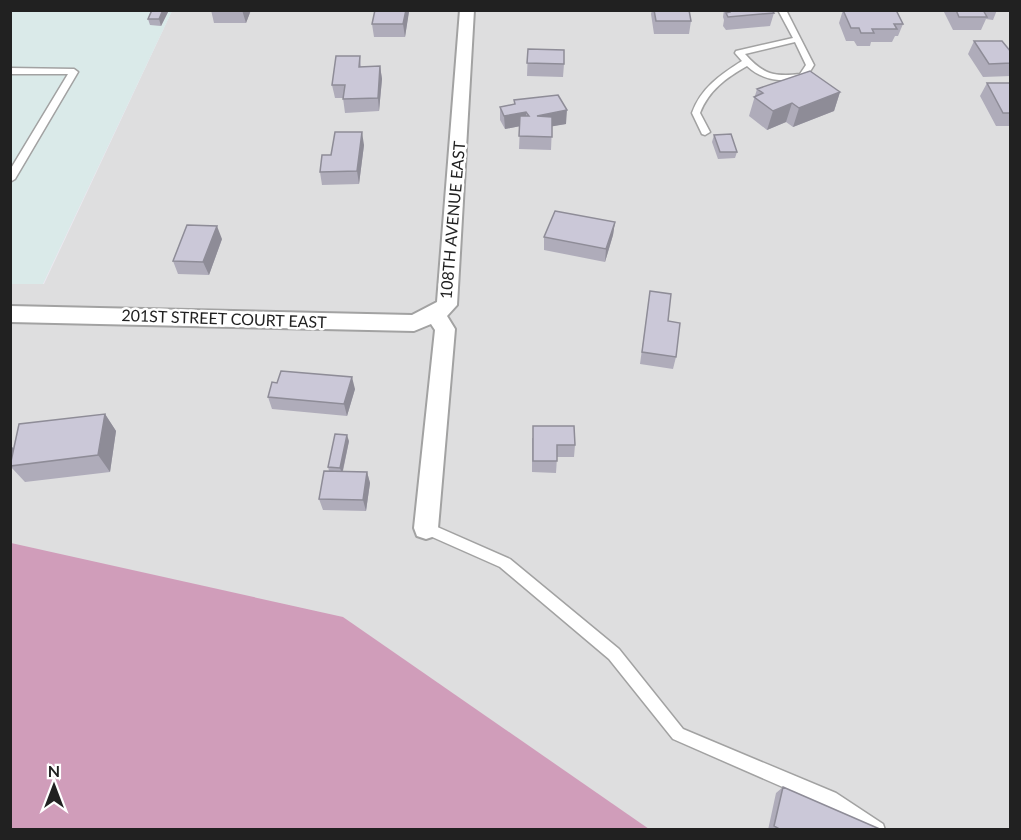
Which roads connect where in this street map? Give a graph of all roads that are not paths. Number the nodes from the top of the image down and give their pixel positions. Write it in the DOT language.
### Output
graph roads {
  1 [pos="467,10"];
  2 [pos="783,10"];
  3 [pos="798,39"];
  4 [pos="747,62"];
  5 [pos="10,71"];
  6 [pos="705,132"];
  7 [pos="10,179"];
  8 [pos="10,314"];
  9 [pos="435,314"];
  10 [pos="426,528"];
  11 [pos="877,830"];
  1 -- 9 [label="street, 108TH AVENUE EAST"];
  2 -- 3 [label="lane"];
  3 -- 4 [label="lane"];
  3 -- 4 [label="lane"];
  4 -- 6 [label="lane"];
  5 -- 7 [label="lane"];
  8 -- 9 [label="street, 201ST STREET COURT EAST"];
  9 -- 10 [label="street, 108TH AVENUE EAST"];
  10 -- 11 [label="lane"];
}
